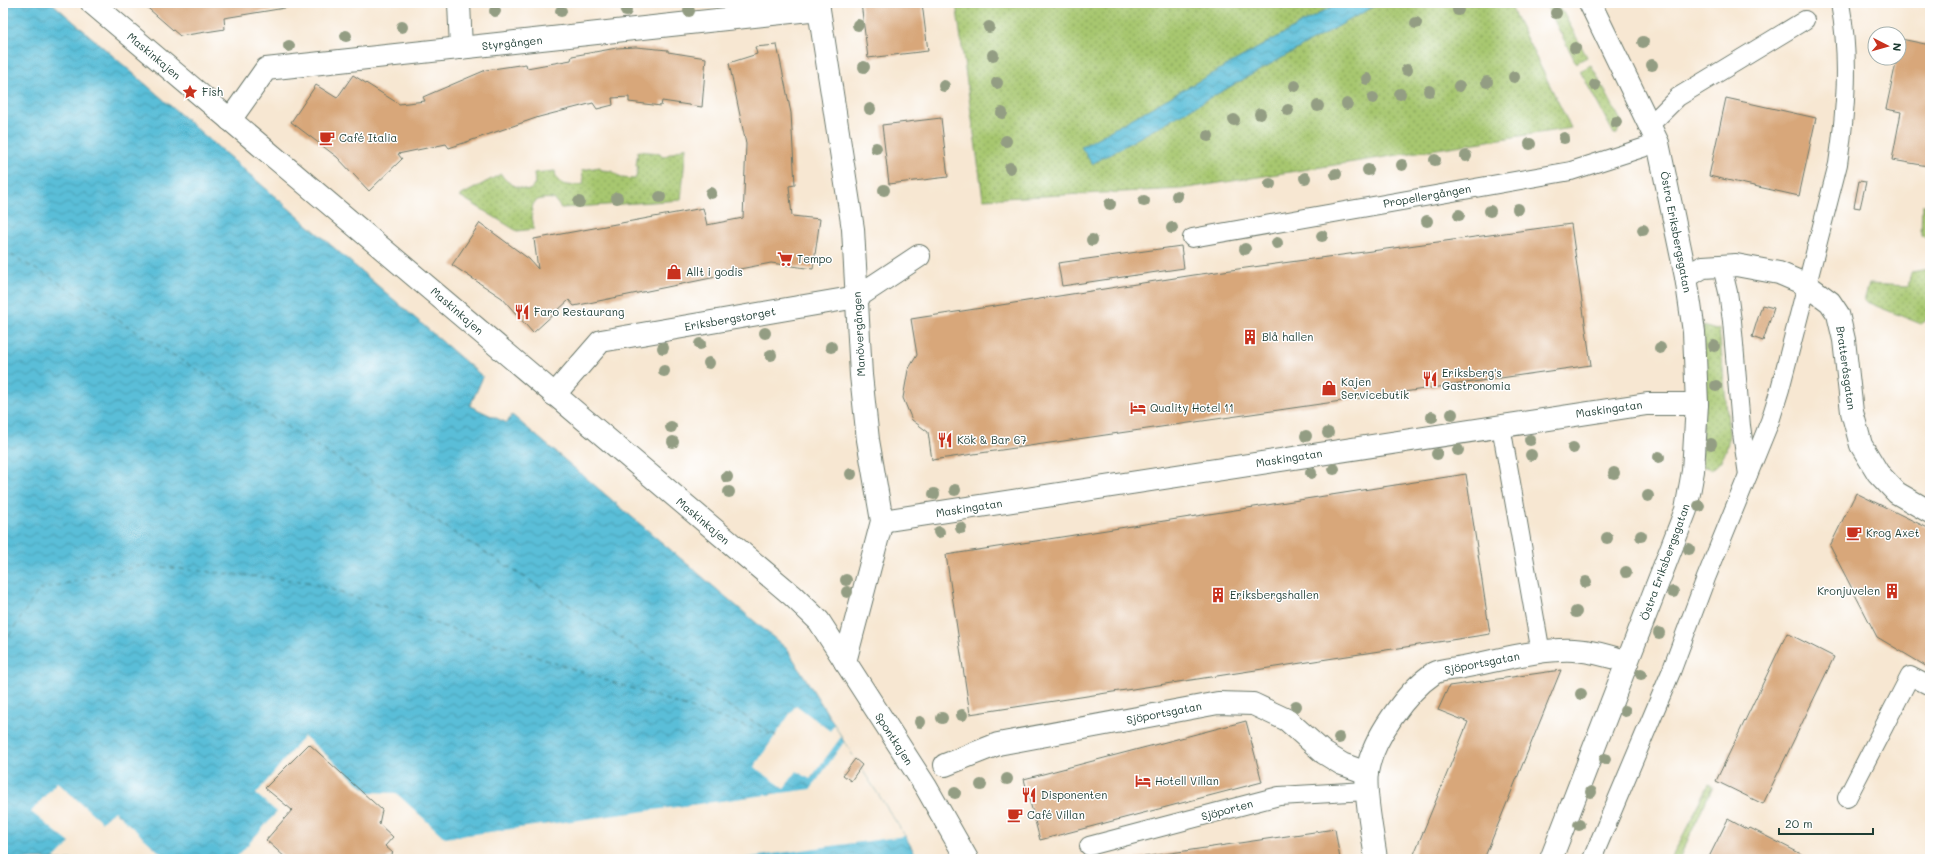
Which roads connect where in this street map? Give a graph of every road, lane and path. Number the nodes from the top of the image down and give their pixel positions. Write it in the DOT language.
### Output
graph roads {
  1 [pos="92,3"];
  2 [pos="459,3"];
  3 [pos="1590,3"];
  4 [pos="1840,3"];
  5 [pos="819,6"];
  6 [pos="1805,20"];
  7 [pos="461,48"];
  8 [pos="230,120"];
  9 [pos="1654,134"];
  10 [pos="1192,238"];
  11 [pos="919,256"];
  12 [pos="1722,267"];
  13 [pos="1686,277"];
  14 [pos="1807,285"];
  15 [pos="857,297"];
  16 [pos="554,395"];
  17 [pos="1697,404"];
  18 [pos="1501,426"];
  19 [pos="1749,476"];
  20 [pos="1930,512"];
  21 [pos="882,521"];
  22 [pos="819,621"];
  23 [pos="1541,653"];
  24 [pos="845,662"];
  25 [pos="1627,662"];
  26 [pos="1930,686"];
  27 [pos="945,765"];
  28 [pos="1367,782"];
  29 [pos="1847,798"];
  30 [pos="1089,846"];
  31 [pos="967,859"];
  32 [pos="1376,859"];
  33 [pos="1551,859"];
  34 [pos="1592,859"];
  1 -- 8 [label="street, Maskinkajen"];
  2 -- 7 [label="street"];
  3 -- 9 [label="street, Östra Eriksbergsgatan"];
  4 -- 14 [label="lane"];
  5 -- 7 [label="street, Styrgången"];
  5 -- 15 [label="street, Manövergången"];
  6 -- 9 [label="lane"];
  7 -- 8 [label="street, Styrgången"];
  8 -- 16 [label="street, Maskinkajen"];
  9 -- 10 [label="lane, Propellergången"];
  9 -- 13 [label="street, Östra Eriksbergsgatan"];
  11 -- 15 [label="street, Eriksbergstorget"];
  12 -- 13 [label="street, Bratteråsgatan"];
  12 -- 14 [label="street, Bratteråsgatan"];
  12 -- 19 [label="lane"];
  13 -- 17 [label="street, Östra Eriksbergsgatan"];
  14 -- 19 [label="lane"];
  14 -- 20 [label="street, Bratteråsgatan"];
  15 -- 16 [label="street, Eriksbergstorget"];
  15 -- 21 [label="street, Manövergången"];
  16 -- 22 [label="street, Maskinkajen"];
  17 -- 18 [label="street, Maskingatan"];
  17 -- 25 [label="street, Östra Eriksbergsgatan"];
  18 -- 21 [label="street, Maskingatan"];
  18 -- 23 [label="lane"];
  19 -- 34 [label="lane"];
  21 -- 24 [label="street, Manövergången"];
  22 -- 24 [label="street, Spontkajen"];
  23 -- 25 [label="street, Sjöportsgatan"];
  23 -- 28 [label="street, Sjöportsgatan"];
  24 -- 31 [label="street, Spontkajen"];
  25 -- 33 [label="street, Östra Eriksbergsgatan"];
  26 -- 29 [label="lane"];
  27 -- 28 [label="street, Sjöportsgatan"];
  28 -- 30 [label="lane, Sjöporten"];
  28 -- 32 [label="street, Sjöportsgatan"];
}
